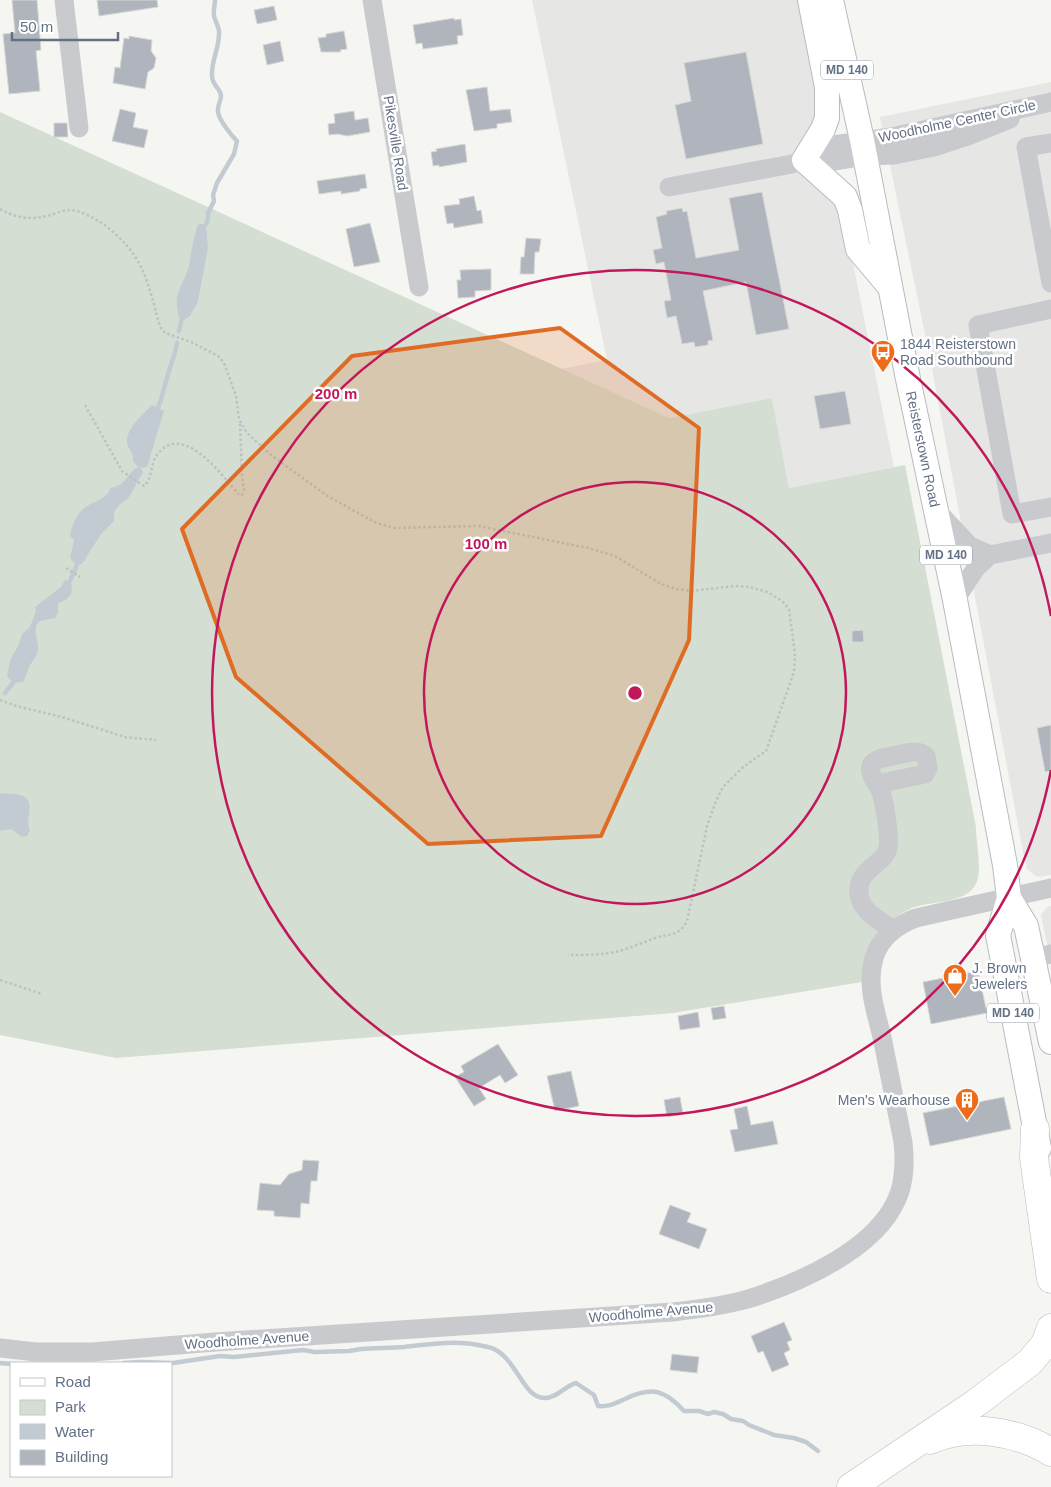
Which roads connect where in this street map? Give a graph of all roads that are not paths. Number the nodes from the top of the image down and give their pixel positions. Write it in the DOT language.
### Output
graph roads {
  1 [pos="64,0"];
  2 [pos="372,0"];
  3 [pos="810,0"];
  4 [pos="831,0"];
  5 [pos="1051,102"];
  6 [pos="79,128"];
  7 [pos="1051,143"];
  8 [pos="864,148"];
  9 [pos="804,160"];
  10 [pos="669,187"];
  11 [pos="1051,283"];
  12 [pos="420,287"];
  13 [pos="891,290"];
  14 [pos="1051,309"];
  15 [pos="1051,507"];
  16 [pos="936,510"];
  17 [pos="1051,543"];
  18 [pos="990,555"];
  19 [pos="955,600"];
  20 [pos="877,784"];
  21 [pos="1051,888"];
  22 [pos="1009,898"];
  23 [pos="893,930"];
  24 [pos="1042,956"];
  25 [pos="1051,1041"];
  26 [pos="1035,1129"];
  27 [pos="1051,1200"];
  28 [pos="1051,1279"];
  29 [pos="1051,1328"];
  30 [pos="0,1348"];
  31 [pos="1051,1452"];
  32 [pos="874,1472"];
  33 [pos="851,1487"];
  1 -- 6 [label="street"];
  2 -- 12 [label="street, Pikesville Road"];
  3 -- 9 [label="main road"];
  4 -- 8 [label="main road, Reisterstown Road / MD 140"];
  5 -- 8 [label="street, Woodholme Center Circle"];
  7 -- 11 [label="street"];
  8 -- 9 [label="street, Woodholme Center Circle"];
  8 -- 13 [label="main road, Reisterstown Road / MD 140"];
  9 -- 10 [label="street, Woodholme Center Circle"];
  9 -- 13 [label="main road"];
  13 -- 16 [label="main road, Reisterstown Road / MD 140"];
  14 -- 15 [label="street"];
  16 -- 18 [label="street"];
  16 -- 19 [label="main road, Reisterstown Road / MD 140"];
  17 -- 18 [label="street"];
  18 -- 19 [label="street"];
  19 -- 22 [label="main road, Reisterstown Road / MD 140"];
  20 -- 20 [label="street"];
  20 -- 23 [label="street"];
  21 -- 22 [label="street, Woodholme Avenue"];
  22 -- 23 [label="street, Woodholme Avenue"];
  22 -- 24 [label="main road, Reisterstown Road / MD 140"];
  22 -- 26 [label="main road, Reisterstown Road / MD 140"];
  23 -- 30 [label="street, Woodholme Avenue"];
  24 -- 25 [label="main road, Reisterstown Road / MD 140"];
  26 -- 27 [label="main road, Reisterstown Road / MD 140"];
  26 -- 28 [label="highway"];
  29 -- 32 [label="highway"];
  31 -- 32 [label="highway"];
  32 -- 33 [label="highway"];
}
